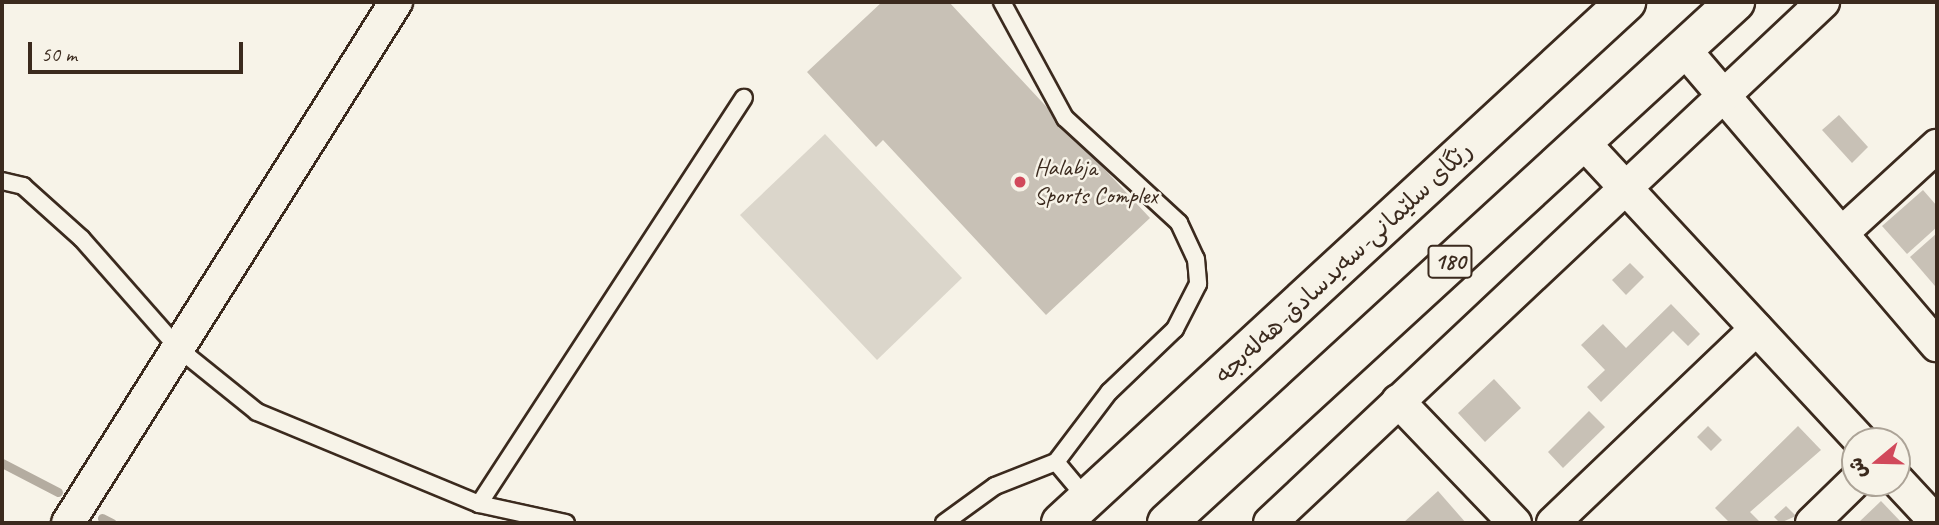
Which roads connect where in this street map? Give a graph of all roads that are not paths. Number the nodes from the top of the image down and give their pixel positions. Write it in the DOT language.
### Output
graph roads {
  1 [pos="396,2"];
  2 [pos="1002,2"];
  3 [pos="1626,2"];
  4 [pos="1735,2"];
  5 [pos="1823,2"];
  6 [pos="1683,48"];
  7 [pos="1720,92"];
  8 [pos="744,98"];
  9 [pos="1582,141"];
  10 [pos="1937,146"];
  11 [pos="2,181"];
  12 [pos="1624,188"];
  13 [pos="1842,233"];
  14 [pos="1756,329"];
  15 [pos="1937,345"];
  16 [pos="179,349"];
  17 [pos="1398,401"];
  18 [pos="1848,427"];
  19 [pos="1056,462"];
  20 [pos="1841,495"];
  21 [pos="1911,495"];
  22 [pos="479,504"];
  23 [pos="1074,511"];
  24 [pos="68,523"];
  25 [pos="566,523"];
  26 [pos="944,523"];
  27 [pos="1167,523"];
  28 [pos="1269,523"];
  29 [pos="1515,523"];
  30 [pos="1553,523"];
  31 [pos="1812,523"];
  32 [pos="1937,523"];
  1 -- 16 [label="street"];
  2 -- 19 [label="lane"];
  3 -- 23 [label="highway, رێگای سلێمانی-سەیدسادق-هەلەبجە"];
  4 -- 6 [label="highway, 180"];
  5 -- 7 [label="street"];
  6 -- 7 [label="street"];
  6 -- 9 [label="highway, 180"];
  7 -- 12 [label="street"];
  7 -- 13 [label="street"];
  8 -- 22 [label="lane"];
  9 -- 12 [label="street"];
  9 -- 27 [label="highway, 180"];
  10 -- 13 [label="street"];
  11 -- 16 [label="lane"];
  12 -- 14 [label="street"];
  12 -- 17 [label="street"];
  13 -- 15 [label="street"];
  14 -- 18 [label="street"];
  14 -- 30 [label="street"];
  16 -- 22 [label="lane"];
  16 -- 24 [label="street"];
  17 -- 28 [label="street"];
  17 -- 29 [label="street"];
  19 -- 23 [label="lane"];
  19 -- 26 [label="lane"];
  20 -- 31 [label="street"];
  21 -- 32 [label="street"];
  22 -- 25 [label="lane"];
}
